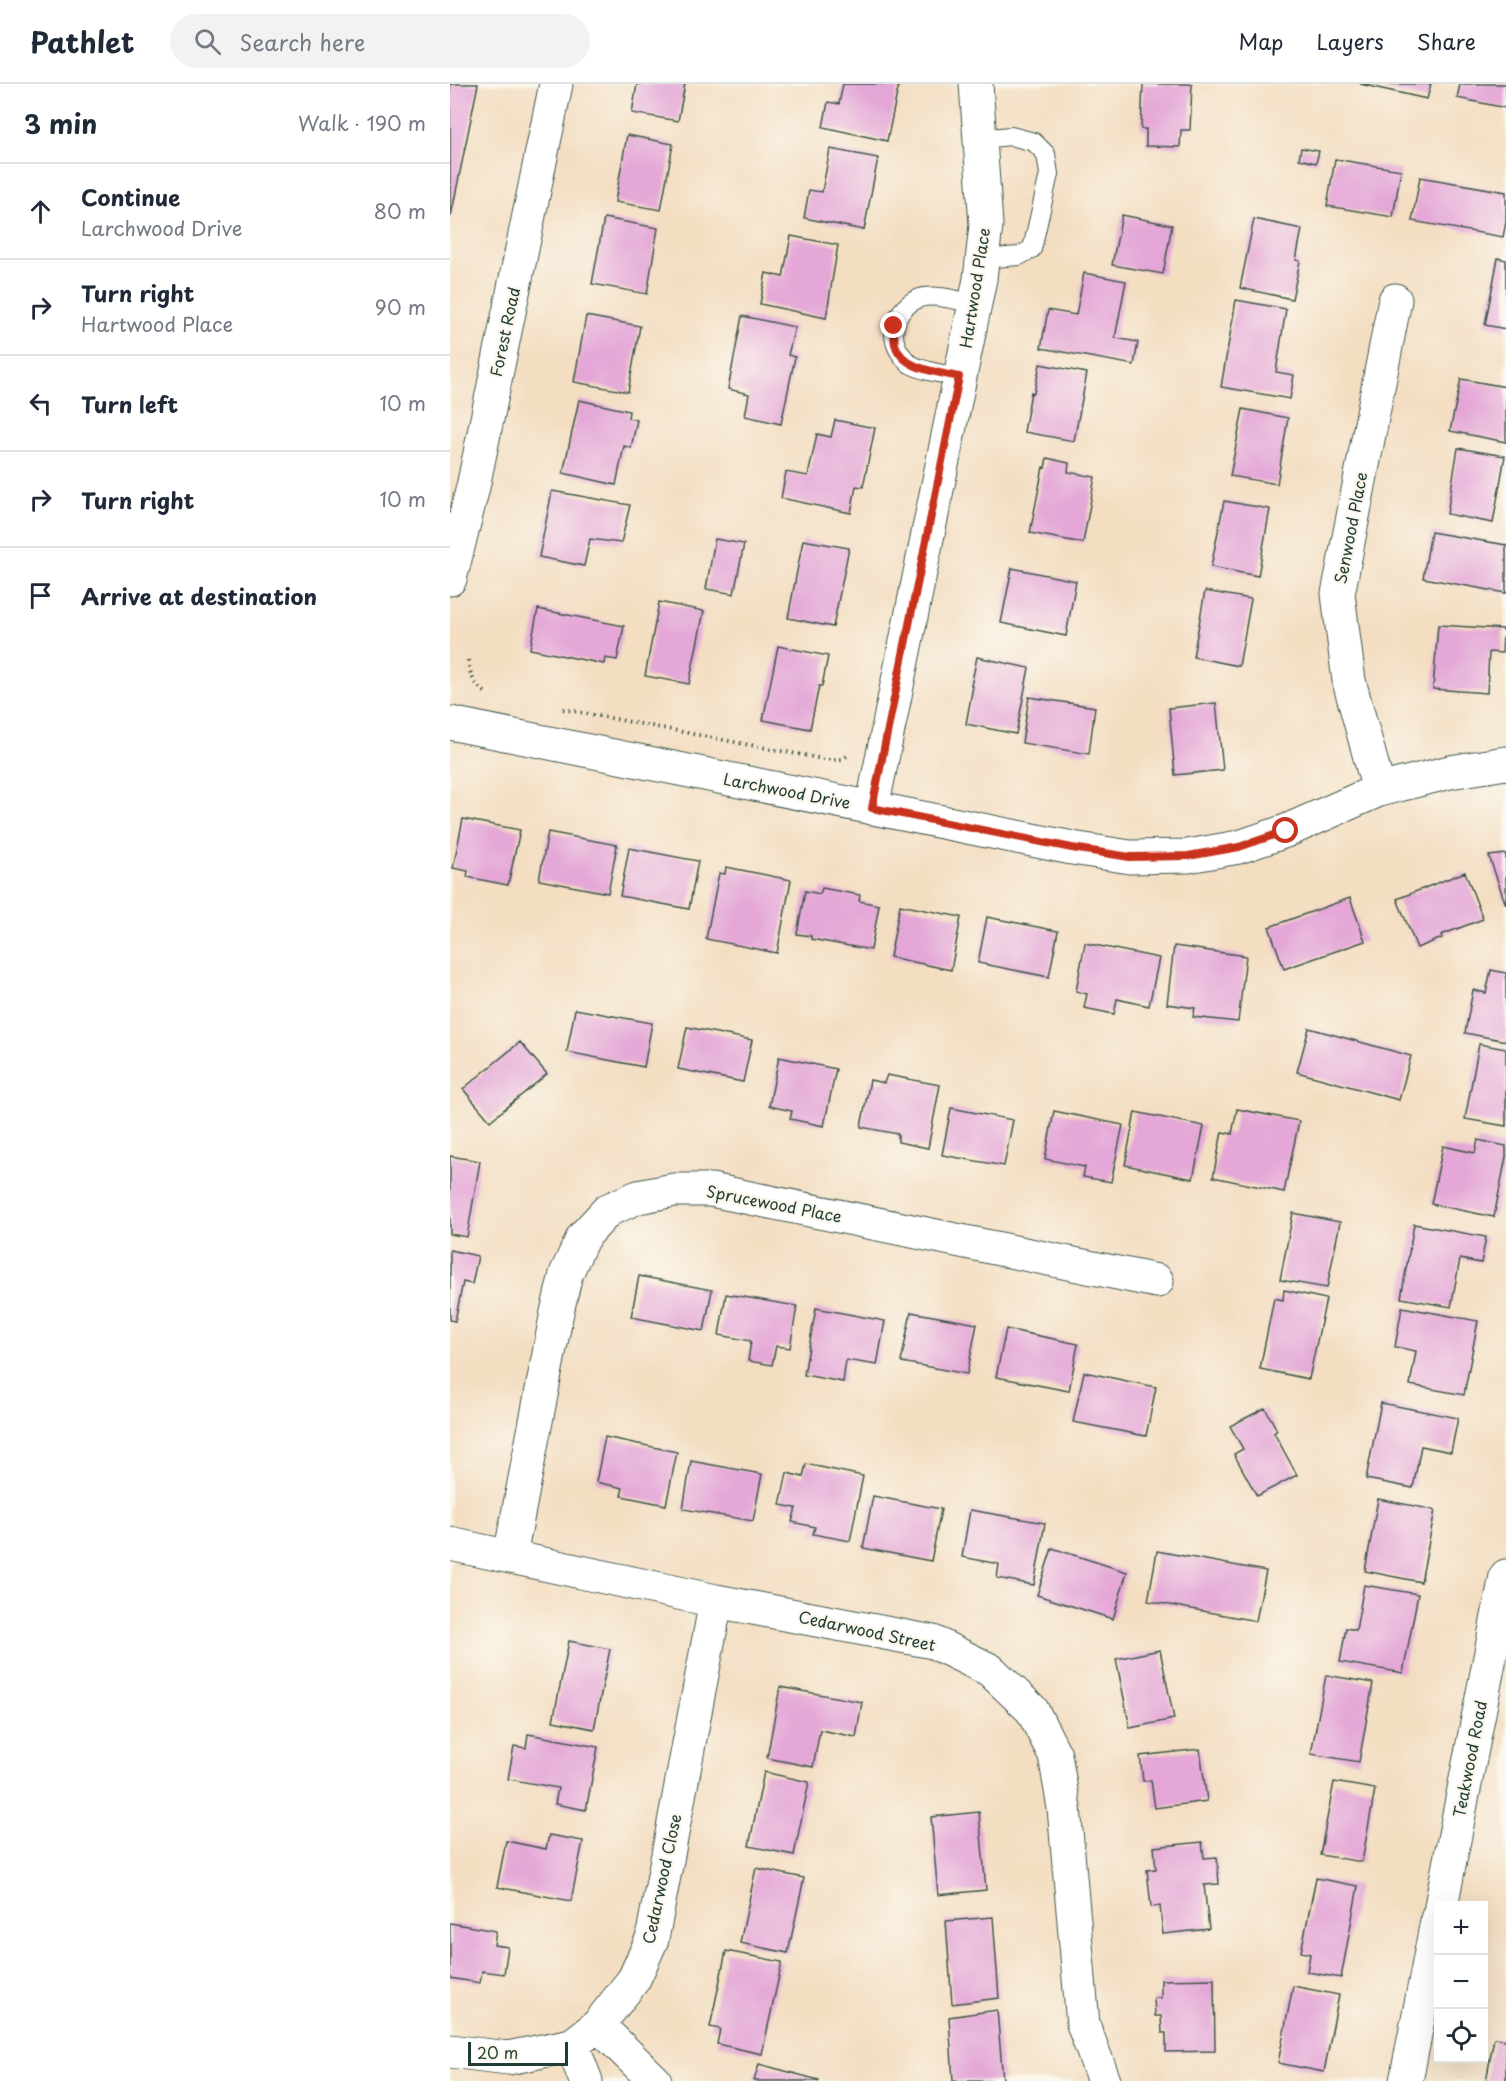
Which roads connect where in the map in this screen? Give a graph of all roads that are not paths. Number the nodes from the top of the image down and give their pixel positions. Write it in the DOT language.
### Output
graph roads {
  1 [pos="556,84"];
  2 [pos="976,84"];
  3 [pos="980,139"];
  4 [pos="982,259"];
  5 [pos="1395,300"];
  6 [pos="975,304"];
  7 [pos="959,377"];
  8 [pos="462,485"];
  9 [pos="450,579"];
  10 [pos="450,723"];
  11 [pos="1506,764"];
  12 [pos="1380,790"];
  13 [pos="872,808"];
  14 [pos="1157,1281"];
  15 [pos="450,1544"];
  16 [pos="510,1556"];
  17 [pos="1506,1576"];
  18 [pos="717,1601"];
  19 [pos="1441,1901"];
  20 [pos="1434,1937"];
  21 [pos="598,2025"];
  22 [pos="572,2045"];
  23 [pos="450,2051"];
  24 [pos="586,2081"];
  25 [pos="656,2081"];
  26 [pos="1104,2081"];
  27 [pos="1406,2081"];
  1 -- 8 [label="street, Forest Road"];
  2 -- 3 [label="street, Hartwood Place"];
  3 -- 4 [label="street, Hartwood Place"];
  3 -- 4 [label="lane"];
  4 -- 6 [label="street, Hartwood Place"];
  5 -- 12 [label="street, Senwood Place"];
  6 -- 7 [label="street, Hartwood Place"];
  6 -- 7 [label="lane"];
  7 -- 13 [label="street, Hartwood Place"];
  8 -- 9 [label="street, Forest Road"];
  10 -- 13 [label="street, Larchwood Drive"];
  11 -- 12 [label="street, Larchwood Drive"];
  12 -- 13 [label="street, Larchwood Drive"];
  14 -- 16 [label="street, Sprucewood Place"];
  15 -- 16 [label="street, Cedarwood Street"];
  16 -- 18 [label="street, Cedarwood Street"];
  17 -- 19 [label="street, Teakwood Road"];
  18 -- 21 [label="street, Cedarwood Close"];
  18 -- 26 [label="street, Cedarwood Street"];
  20 -- 27 [label="street"];
  21 -- 22 [label="street, Cedarwood Close"];
  21 -- 25 [label="street"];
  22 -- 23 [label="street, Cedarwood Close"];
  22 -- 24 [label="street"];
}
